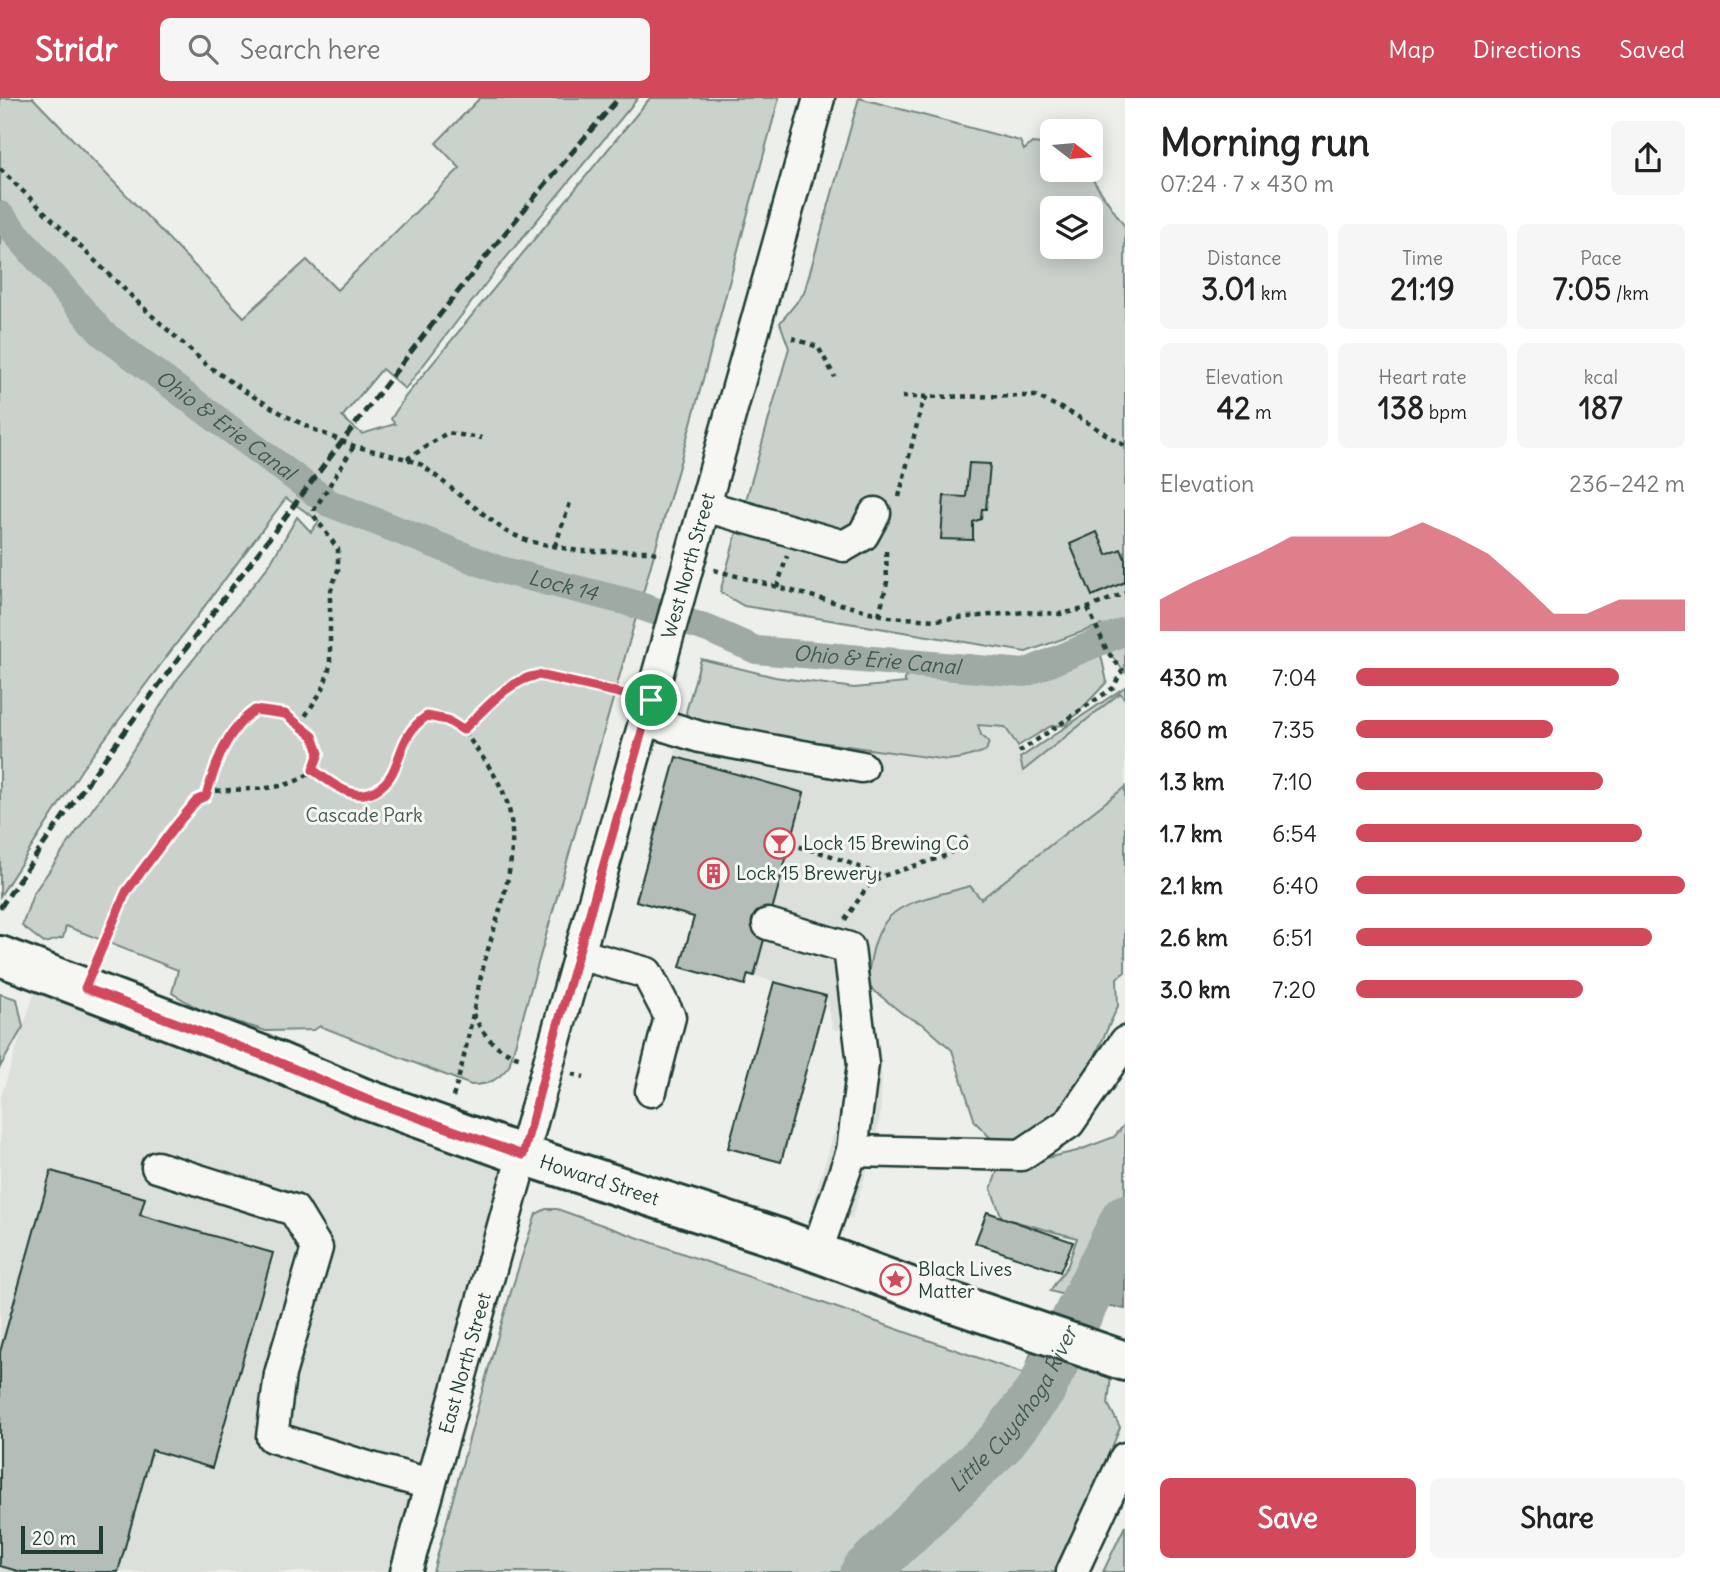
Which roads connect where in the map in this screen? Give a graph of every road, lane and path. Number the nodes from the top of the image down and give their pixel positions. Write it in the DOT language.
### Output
graph roads {
  1 [pos="818,98"];
  2 [pos="0,169"];
  3 [pos="792,338"];
  4 [pos="835,377"];
  5 [pos="902,397"];
  6 [pos="482,438"];
  7 [pos="354,446"];
  8 [pos="1125,446"];
  9 [pos="407,458"];
  10 [pos="570,500"];
  11 [pos="705,506"];
  12 [pos="875,513"];
  13 [pos="555,546"];
  14 [pos="676,560"];
  15 [pos="717,571"];
  16 [pos="1125,593"];
  17 [pos="1088,608"];
  18 [pos="1124,671"];
  19 [pos="652,698"];
  20 [pos="300,724"];
  21 [pos="463,730"];
  22 [pos="1019,752"];
  23 [pos="862,767"];
  24 [pos="313,770"];
  25 [pos="206,796"];
  26 [pos="967,837"];
  27 [pos="790,844"];
  28 [pos="883,876"];
  29 [pos="836,922"];
  30 [pos="768,924"];
  31 [pos="578,954"];
  32 [pos="0,957"];
  33 [pos="85,988"];
  34 [pos="1125,1042"];
  35 [pos="651,1091"];
  36 [pos="443,1127"];
  37 [pos="852,1151"];
  38 [pos="523,1155"];
  39 [pos="157,1167"];
  40 [pos="816,1253"];
  41 [pos="1119,1359"];
  42 [pos="1125,1458"];
  43 [pos="430,1484"];
  44 [pos="406,1572"];
  45 [pos="1072,1572"];
  1 -- 11 [label="street, West North Street"];
  2 -- 7 [label="path"];
  3 -- 4 [label="path"];
  5 -- 8 [label="path"];
  6 -- 9 [label="path"];
  7 -- 9 [label="path"];
  7 -- 20 [label="path"];
  9 -- 13 [label="path"];
  10 -- 13 [label="path"];
  11 -- 12 [label="street"];
  11 -- 14 [label="street, West North Street"];
  13 -- 14 [label="path"];
  14 -- 19 [label="street, West North Street"];
  15 -- 17 [label="path"];
  16 -- 17 [label="path"];
  17 -- 18 [label="path"];
  18 -- 22 [label="path"];
  19 -- 21 [label="path"];
  19 -- 23 [label="street"];
  19 -- 31 [label="street, West North Street"];
  20 -- 24 [label="path"];
  20 -- 25 [label="path"];
  21 -- 24 [label="path"];
  21 -- 36 [label="path"];
  24 -- 25 [label="path"];
  25 -- 33 [label="path"];
  26 -- 28 [label="path"];
  27 -- 28 [label="path"];
  28 -- 29 [label="path"];
  30 -- 37 [label="street"];
  31 -- 35 [label="street"];
  31 -- 38 [label="street, West North Street"];
  32 -- 33 [label="main road, Howard Street"];
  33 -- 36 [label="main road, Howard Street"];
  34 -- 37 [label="street"];
  36 -- 38 [label="main road, Howard Street"];
  37 -- 40 [label="street"];
  38 -- 40 [label="main road, Howard Street"];
  38 -- 43 [label="street, East North Street"];
  39 -- 43 [label="street"];
  40 -- 41 [label="main road, Howard Street"];
  42 -- 45 [label="street"];
  43 -- 44 [label="street, East North Street"];
}
